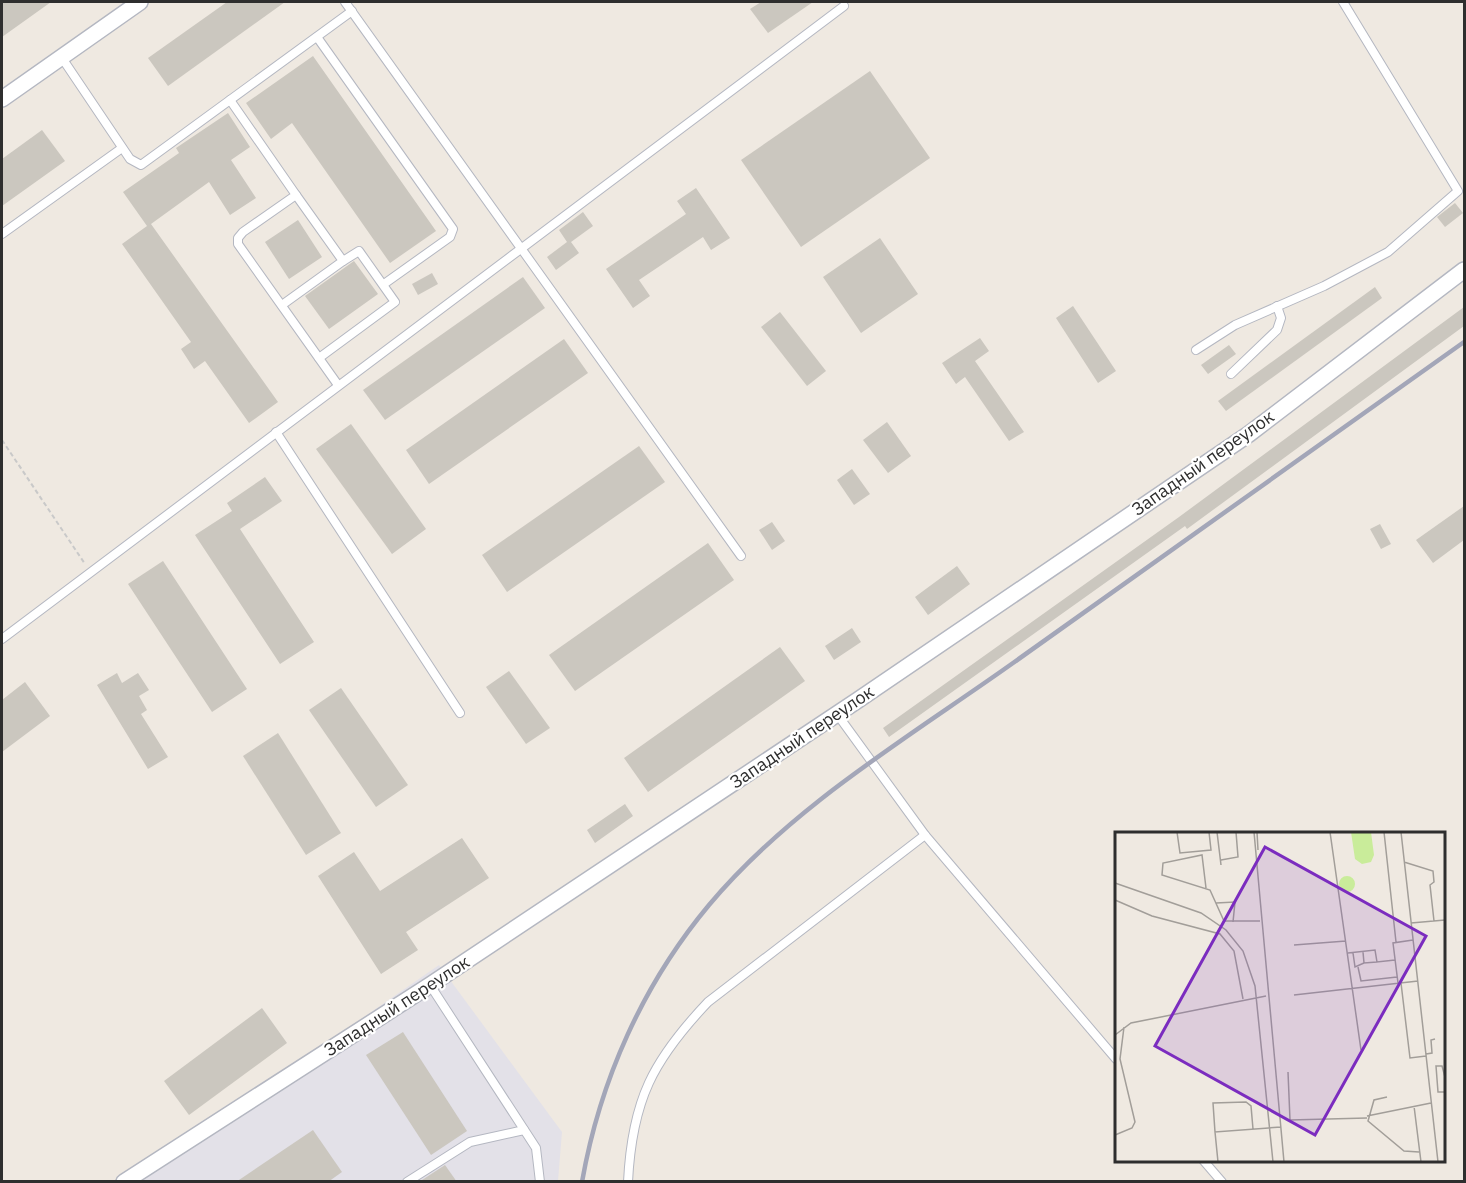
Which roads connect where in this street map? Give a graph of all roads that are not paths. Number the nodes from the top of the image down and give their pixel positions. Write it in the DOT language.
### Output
graph roads {
  1 [pos="140,2"];
  2 [pos="345,2"];
  3 [pos="1343,2"];
  4 [pos="844,6"];
  5 [pos="352,11"];
  6 [pos="316,37"];
  7 [pos="62,58"];
  8 [pos="2,99"];
  9 [pos="230,100"];
  10 [pos="122,148"];
  11 [pos="296,195"];
  12 [pos="2,234"];
  13 [pos="522,247"];
  14 [pos="343,261"];
  15 [pos="1464,270"];
  16 [pos="384,284"];
  17 [pos="282,305"];
  18 [pos="1277,306"];
  19 [pos="1196,350"];
  20 [pos="319,358"];
  21 [pos="1231,374"];
  22 [pos="338,385"];
  23 [pos="276,432"];
  24 [pos="741,556"];
  25 [pos="2,639"];
  26 [pos="460,713"];
  27 [pos="837,714"];
  28 [pos="925,835"];
  29 [pos="430,985"];
  30 [pos="1115,1058"];
  31 [pos="524,1130"];
  32 [pos="1204,1162"];
  33 [pos="124,1182"];
  34 [pos="407,1182"];
  35 [pos="540,1182"];
  36 [pos="628,1182"];
  37 [pos="1221,1182"];
  1 -- 7 [label="street"];
  2 -- 5 [label="lane"];
  3 -- 18 [label="lane"];
  4 -- 13 [label="lane"];
  5 -- 6 [label="lane"];
  5 -- 13 [label="lane"];
  6 -- 9 [label="lane"];
  6 -- 16 [label="lane"];
  7 -- 8 [label="street"];
  7 -- 10 [label="lane"];
  9 -- 10 [label="lane"];
  9 -- 11 [label="lane"];
  10 -- 12 [label="lane"];
  11 -- 14 [label="lane"];
  11 -- 17 [label="lane"];
  13 -- 22 [label="lane"];
  13 -- 24 [label="lane"];
  14 -- 16 [label="lane"];
  14 -- 17 [label="lane"];
  15 -- 27 [label="street, Западный переулок"];
  16 -- 20 [label="lane"];
  17 -- 20 [label="lane"];
  18 -- 19 [label="lane"];
  18 -- 21 [label="lane"];
  20 -- 22 [label="lane"];
  22 -- 23 [label="lane"];
  23 -- 25 [label="lane"];
  23 -- 26 [label="lane"];
  27 -- 28 [label="lane"];
  27 -- 29 [label="street, Западный переулок"];
  28 -- 30 [label="lane"];
  28 -- 36 [label="lane"];
  29 -- 31 [label="lane"];
  29 -- 33 [label="street, Западный переулок"];
  31 -- 34 [label="lane"];
  31 -- 35 [label="lane"];
  32 -- 37 [label="lane"];
}
